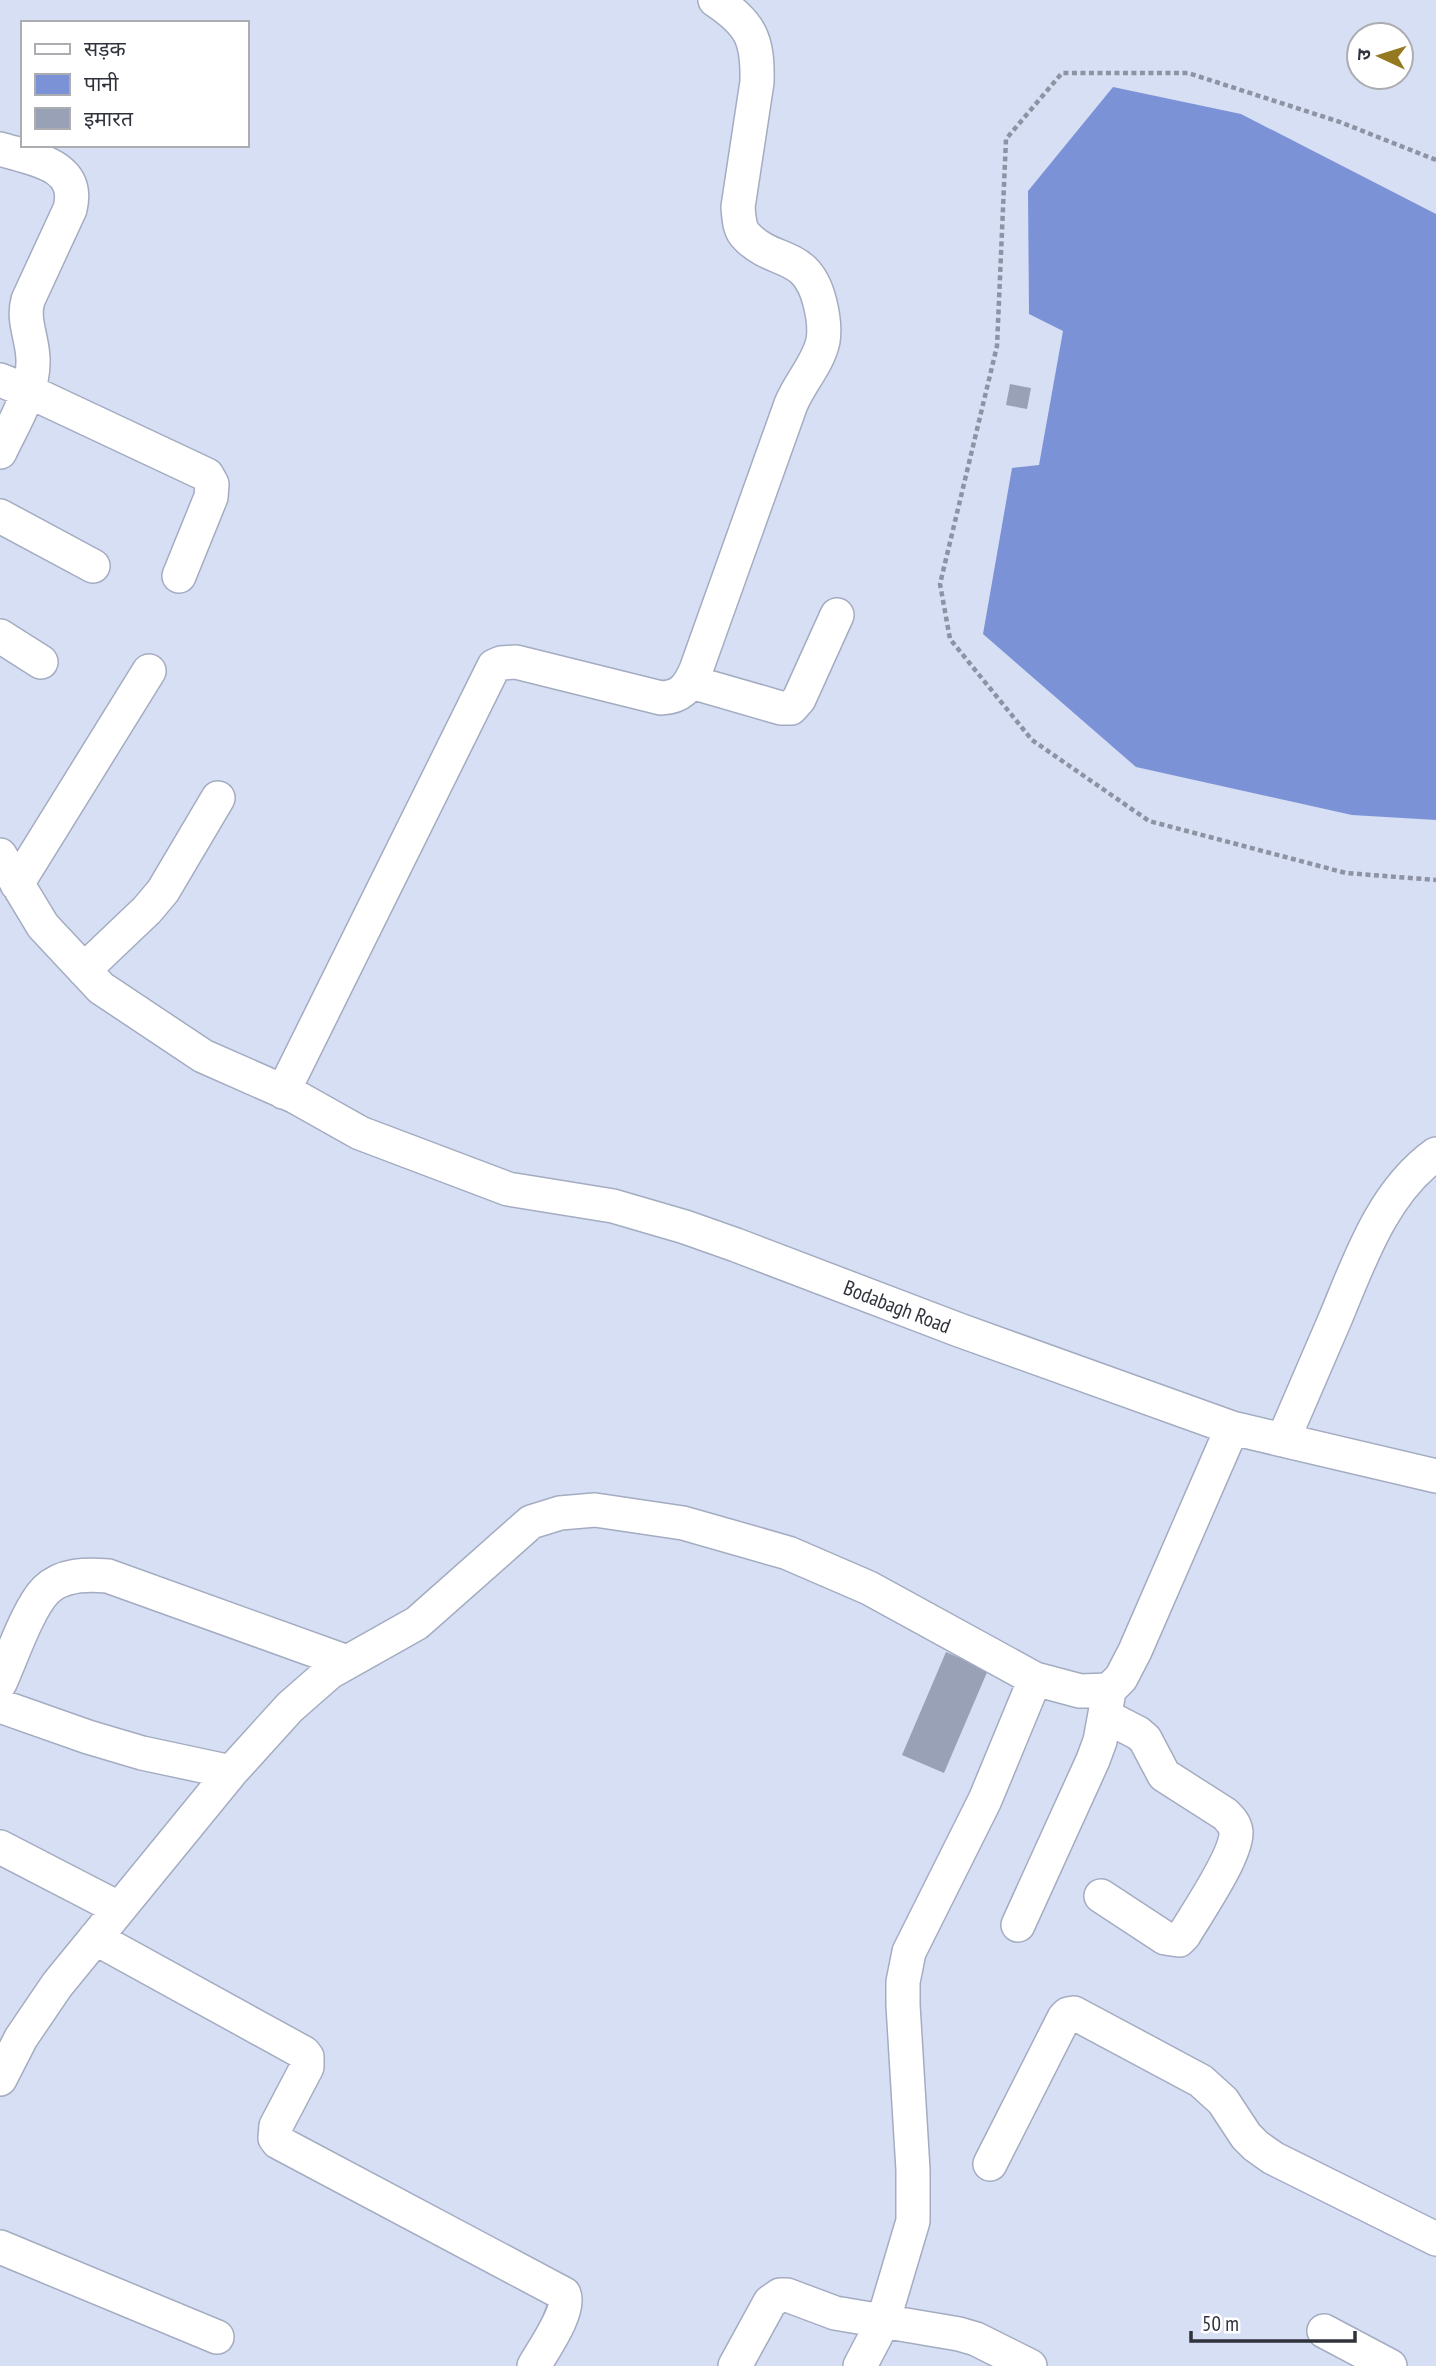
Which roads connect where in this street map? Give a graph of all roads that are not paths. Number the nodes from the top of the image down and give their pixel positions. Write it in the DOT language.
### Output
graph roads {
  1 [pos="715,0"];
  2 [pos="0,149"];
  3 [pos="14,385"];
  4 [pos="0,452"];
  5 [pos="0,516"];
  6 [pos="93,566"];
  7 [pos="179,576"];
  8 [pos="837,615"];
  9 [pos="0,636"];
  10 [pos="41,662"];
  11 [pos="149,671"];
  12 [pos="691,682"];
  13 [pos="218,798"];
  14 [pos="0,855"];
  15 [pos="17,884"];
  16 [pos="84,970"];
  17 [pos="289,1094"];
  18 [pos="1436,1154"];
  19 [pos="1232,1428"];
  20 [pos="1283,1440"];
  21 [pos="1436,1476"];
  22 [pos="347,1662"];
  23 [pos="1035,1679"];
  24 [pos="0,1683"];
  25 [pos="1107,1703"];
  26 [pos="0,1706"];
  27 [pos="232,1772"];
  28 [pos="0,1847"];
  29 [pos="1101,1896"];
  30 [pos="118,1908"];
  31 [pos="1018,1924"];
  32 [pos="95,1937"];
  33 [pos="0,2079"];
  34 [pos="990,2164"];
  35 [pos="1436,2239"];
  36 [pos="0,2247"];
  37 [pos="883,2322"];
  38 [pos="1324,2331"];
  39 [pos="217,2337"];
  40 [pos="534,2366"];
  41 [pos="736,2366"];
  42 [pos="860,2366"];
  43 [pos="1030,2366"];
  44 [pos="1390,2366"];
  1 -- 12 [label="street"];
  2 -- 3 [label="street"];
  3 -- 4 [label="street"];
  3 -- 7 [label="street"];
  5 -- 6 [label="street"];
  8 -- 12 [label="street"];
  9 -- 10 [label="street"];
  11 -- 15 [label="street"];
  12 -- 17 [label="street"];
  13 -- 16 [label="street"];
  14 -- 15 [label="street, Bodabagh Road"];
  15 -- 16 [label="street, Bodabagh Road"];
  16 -- 17 [label="street, Bodabagh Road"];
  17 -- 19 [label="street, Bodabagh Road"];
  18 -- 20 [label="street"];
  19 -- 20 [label="street, Bodabagh Road"];
  19 -- 25 [label="street"];
  20 -- 21 [label="street, Bodabagh Road"];
  22 -- 23 [label="street"];
  22 -- 24 [label="street"];
  22 -- 27 [label="street"];
  23 -- 25 [label="street"];
  23 -- 37 [label="street"];
  25 -- 29 [label="street"];
  25 -- 31 [label="street"];
  26 -- 27 [label="street"];
  27 -- 30 [label="street"];
  28 -- 30 [label="street"];
  30 -- 32 [label="street"];
  32 -- 33 [label="street"];
  32 -- 40 [label="street"];
  34 -- 35 [label="street"];
  36 -- 39 [label="street"];
  37 -- 41 [label="street"];
  37 -- 42 [label="street"];
  37 -- 43 [label="street"];
  38 -- 44 [label="street"];
}
